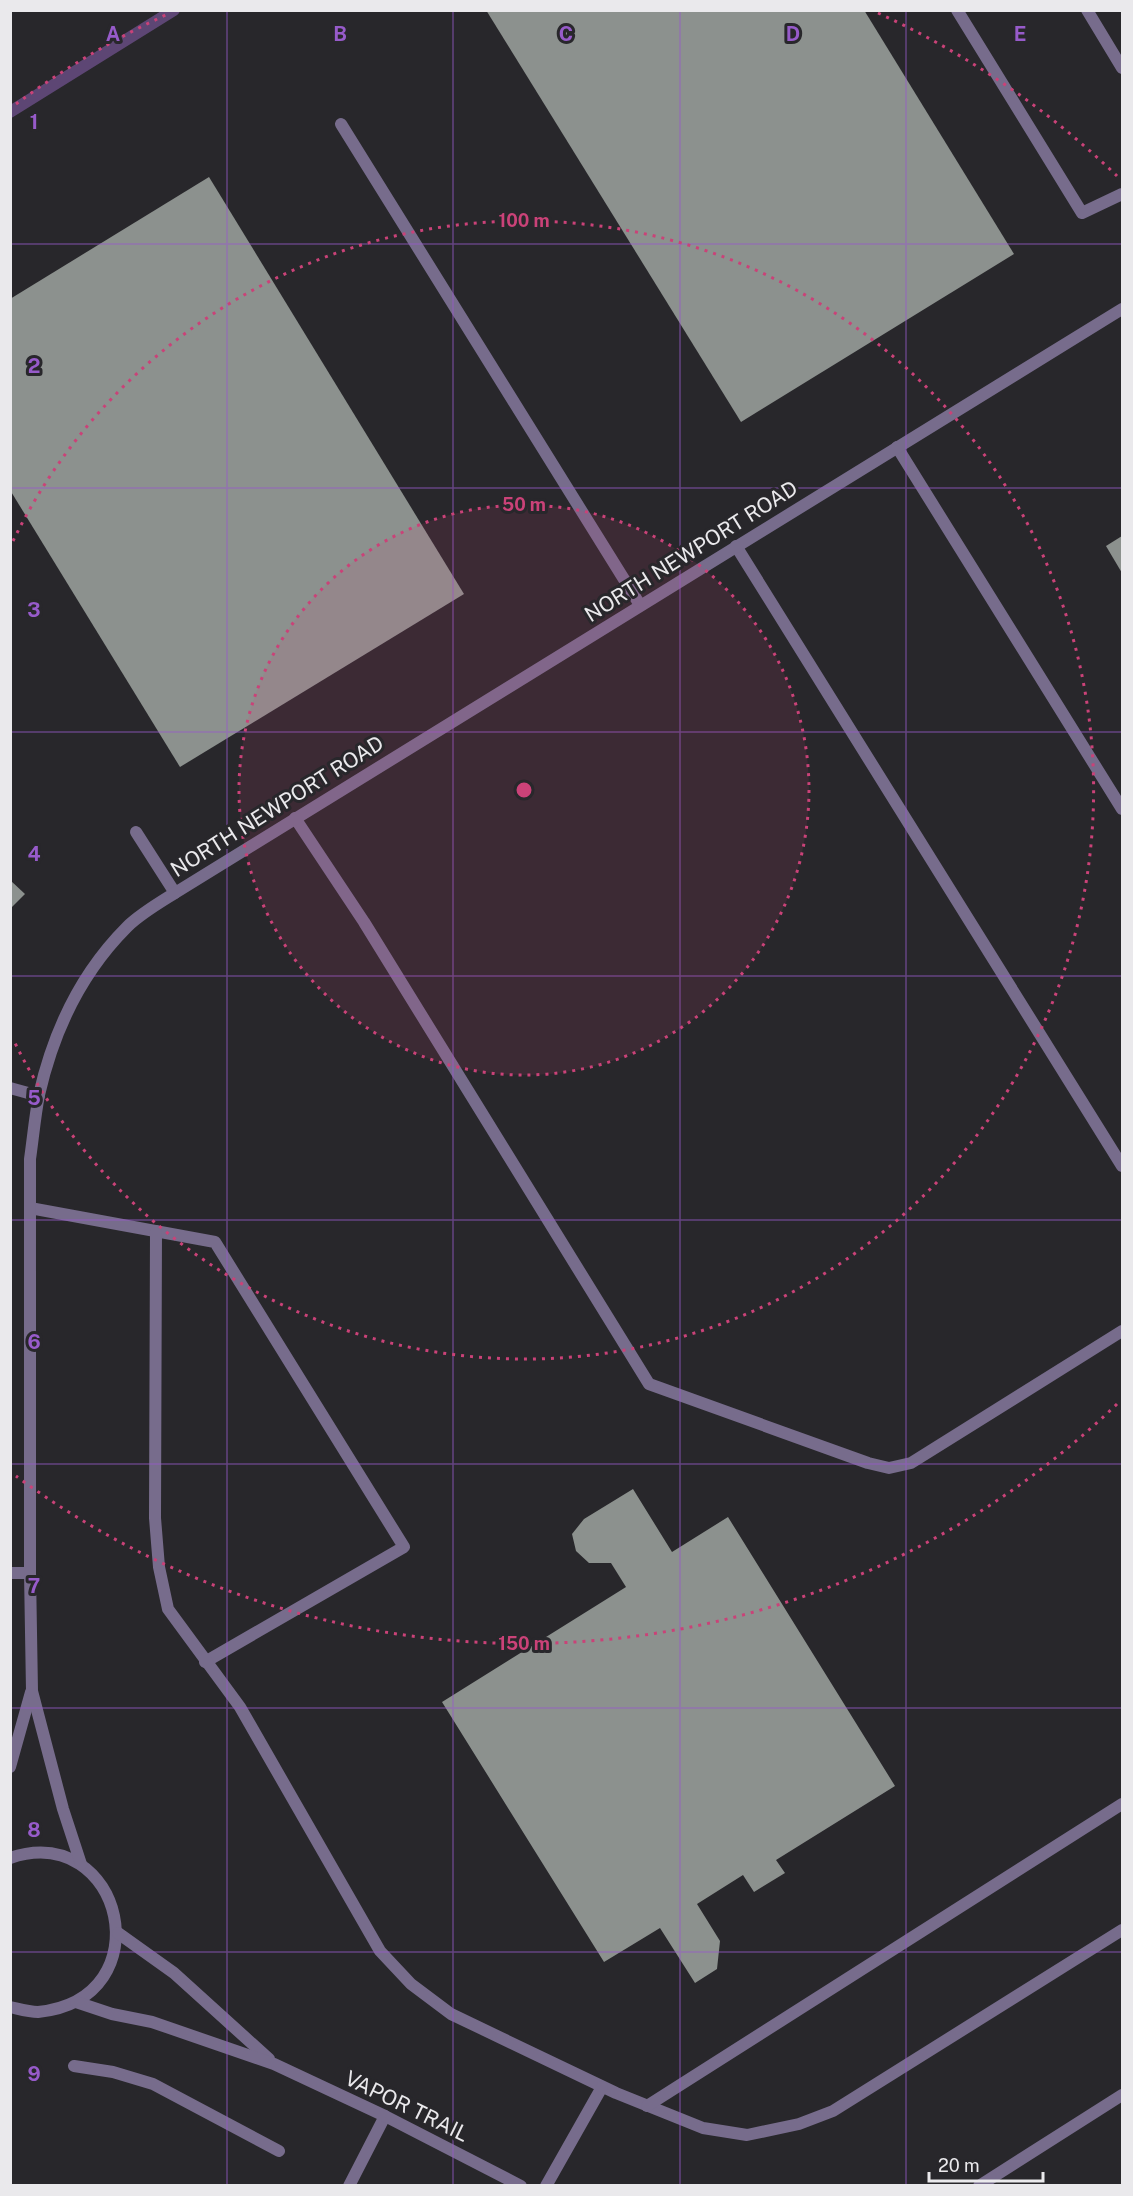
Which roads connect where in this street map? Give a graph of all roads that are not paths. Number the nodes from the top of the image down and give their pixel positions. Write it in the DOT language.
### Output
graph roads {
  1 [pos="957,10"];
  2 [pos="1087,10"];
  3 [pos="1122,68"];
  4 [pos="341,124"];
  5 [pos="1122,194"];
  6 [pos="1122,309"];
  7 [pos="897,447"];
  8 [pos="736,546"];
  9 [pos="640,605"];
  10 [pos="1122,809"];
  11 [pos="295,818"];
  12 [pos="136,832"];
  13 [pos="175,892"];
  14 [pos="10,1088"];
  15 [pos="39,1096"];
  16 [pos="1122,1166"];
  17 [pos="30,1208"];
  18 [pos="156,1231"];
  19 [pos="1122,1331"];
  20 [pos="10,1573"];
  21 [pos="30,1573"];
  22 [pos="205,1662"];
  23 [pos="32,1691"];
  24 [pos="10,1767"];
  25 [pos="1122,1804"];
  26 [pos="10,1858"];
  27 [pos="81,1864"];
  28 [pos="1122,1930"];
  29 [pos="118,1933"];
  30 [pos="76,2002"];
  31 [pos="10,2007"];
  32 [pos="36,2012"];
  33 [pos="10,2017"];
  34 [pos="274,2064"];
  35 [pos="74,2066"];
  36 [pos="602,2087"];
  37 [pos="1122,2095"];
  38 [pos="647,2106"];
  39 [pos="385,2116"];
  40 [pos="279,2151"];
  41 [pos="349,2186"];
  42 [pos="521,2186"];
  43 [pos="546,2186"];
  44 [pos="979,2186"];
  1 -- 5 [label="street"];
  2 -- 3 [label="street"];
  4 -- 9 [label="street"];
  6 -- 7 [label="street, NORTH NEWPORT ROAD"];
  7 -- 8 [label="street, NORTH NEWPORT ROAD"];
  7 -- 10 [label="street"];
  8 -- 9 [label="street, NORTH NEWPORT ROAD"];
  8 -- 16 [label="street"];
  9 -- 11 [label="street, NORTH NEWPORT ROAD"];
  11 -- 13 [label="street, NORTH NEWPORT ROAD"];
  11 -- 19 [label="street"];
  12 -- 13 [label="street"];
  13 -- 15 [label="street, NORTH NEWPORT ROAD"];
  14 -- 15 [label="street"];
  15 -- 17 [label="street, NORTH NEWPORT ROAD"];
  17 -- 18 [label="street"];
  17 -- 21 [label="street, NORTH NEWPORT ROAD"];
  18 -- 22 [label="street"];
  18 -- 22 [label="street"];
  20 -- 21 [label="street"];
  21 -- 23 [label="street, NORTH NEWPORT ROAD"];
  22 -- 36 [label="street"];
  23 -- 24 [label="street, NORTH NEWPORT ROAD"];
  23 -- 27 [label="street, NORTH NEWPORT ROAD"];
  25 -- 38 [label="street"];
  26 -- 27 [label="street"];
  27 -- 29 [label="street"];
  28 -- 38 [label="street"];
  29 -- 30 [label="street"];
  29 -- 34 [label="street, VAPOR TRAIL"];
  30 -- 32 [label="street"];
  30 -- 34 [label="street, VAPOR TRAIL"];
  31 -- 32 [label="street"];
  32 -- 33 [label="street"];
  34 -- 39 [label="street, VAPOR TRAIL"];
  35 -- 40 [label="street"];
  36 -- 38 [label="street"];
  36 -- 43 [label="street"];
  37 -- 44 [label="street"];
  39 -- 41 [label="street"];
  39 -- 42 [label="street, VAPOR TRAIL"];
}
